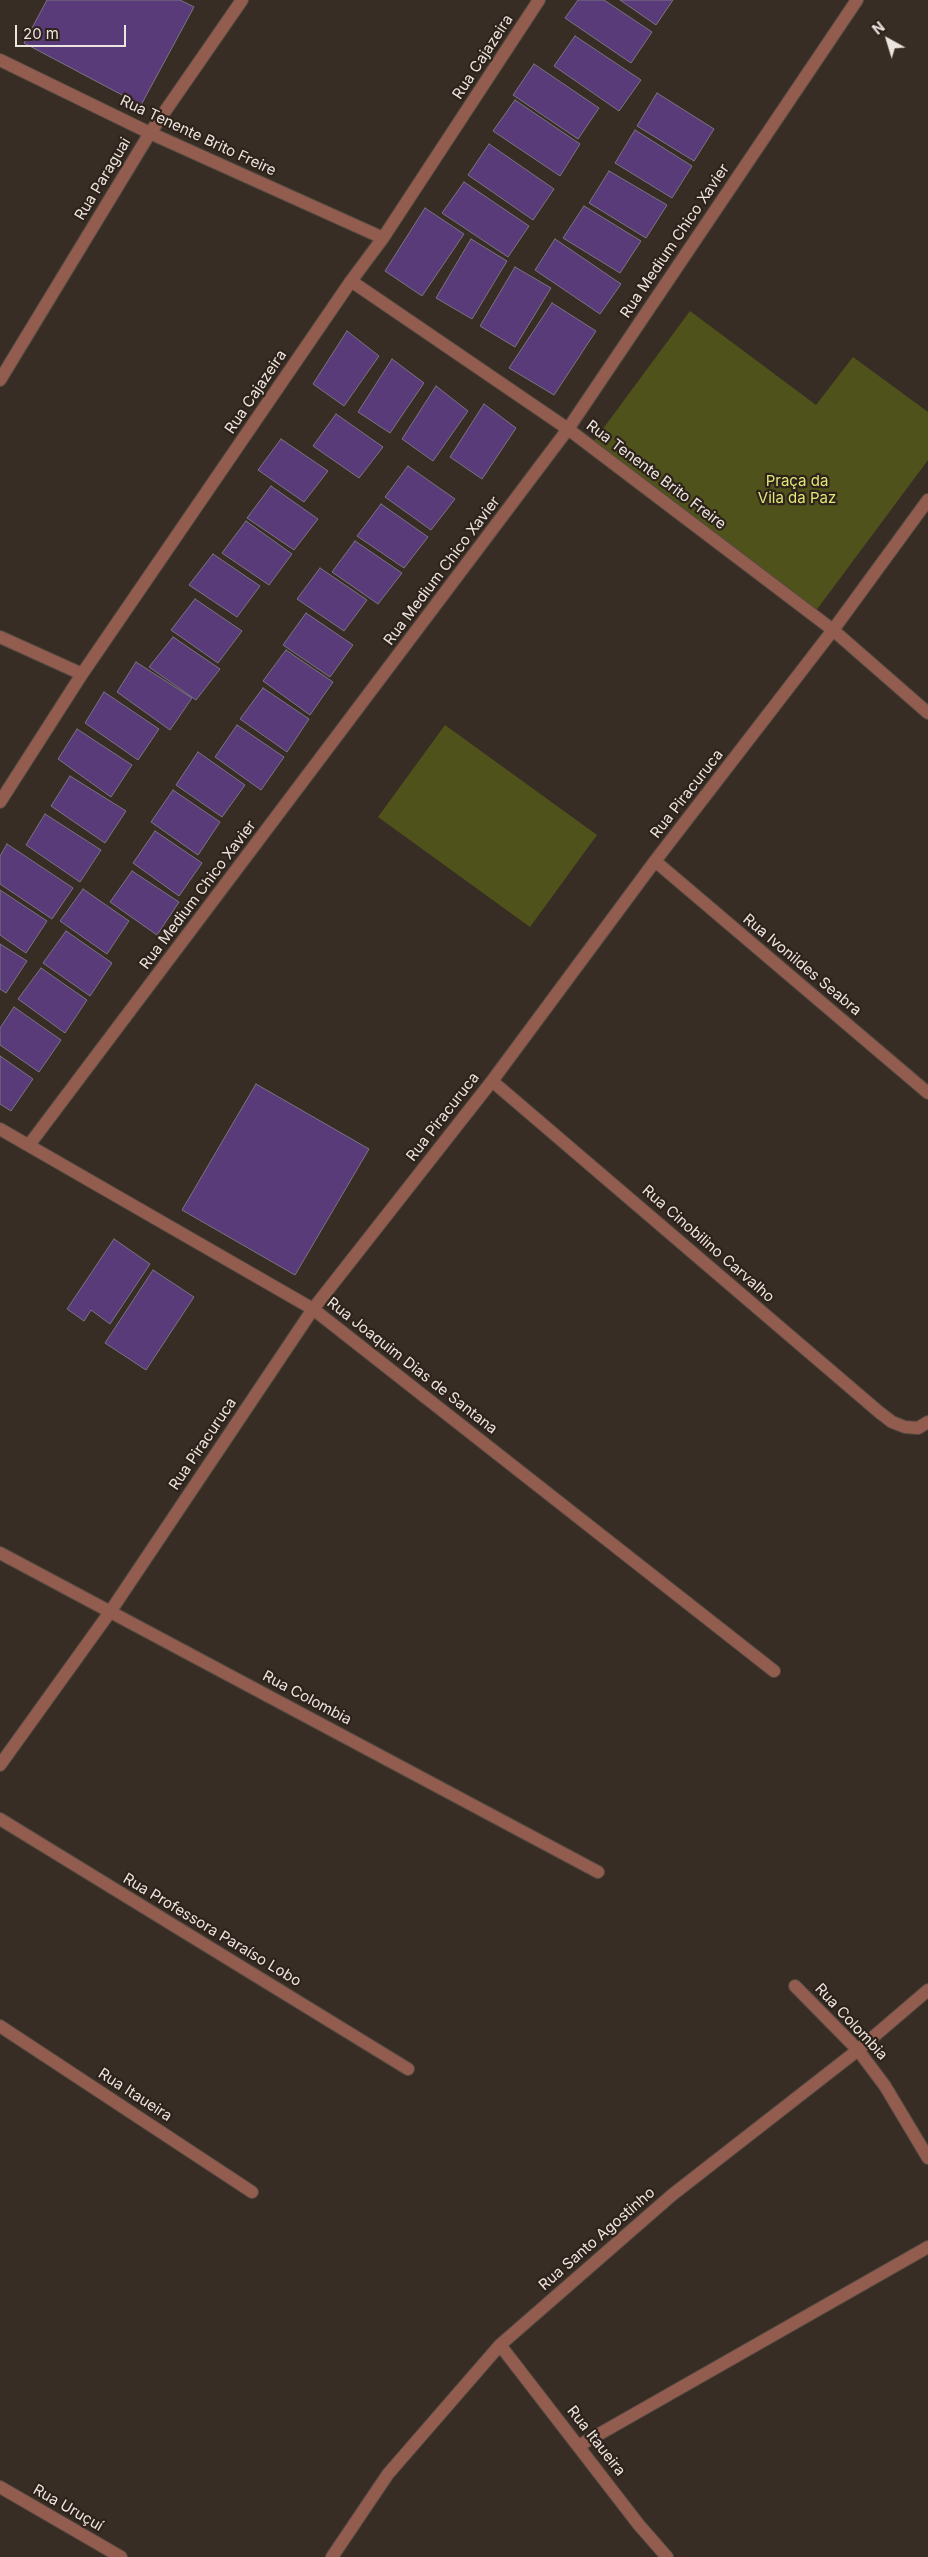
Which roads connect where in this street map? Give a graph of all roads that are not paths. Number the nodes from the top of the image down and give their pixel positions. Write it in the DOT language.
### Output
graph roads {
  1 [pos="242,0"];
  2 [pos="539,0"];
  3 [pos="857,0"];
  4 [pos="0,60"];
  5 [pos="150,134"];
  6 [pos="383,238"];
  7 [pos="351,281"];
  8 [pos="0,380"];
  9 [pos="568,429"];
  10 [pos="928,500"];
  11 [pos="833,630"];
  12 [pos="0,637"];
  13 [pos="82,674"];
  14 [pos="928,712"];
  15 [pos="0,802"];
  16 [pos="655,861"];
  17 [pos="492,1081"];
  18 [pos="928,1093"];
  19 [pos="0,1128"];
  20 [pos="29,1145"];
  21 [pos="313,1309"];
  22 [pos="928,1422"];
  23 [pos="0,1553"];
  24 [pos="110,1612"];
  25 [pos="774,1671"];
  26 [pos="0,1765"];
  27 [pos="0,1819"];
  28 [pos="598,1872"];
  29 [pos="795,1986"];
  30 [pos="928,1990"];
  31 [pos="0,2026"];
  32 [pos="858,2050"];
  33 [pos="408,2069"];
  34 [pos="928,2158"];
  35 [pos="252,2192"];
  36 [pos="928,2247"];
  37 [pos="500,2345"];
  38 [pos="580,2445"];
  39 [pos="0,2486"];
  40 [pos="120,2557"];
  41 [pos="332,2557"];
  42 [pos="667,2557"];
  1 -- 5 [label="street, Rua Paraguai"];
  2 -- 6 [label="street, Rua Cajazeira"];
  3 -- 9 [label="street, Rua Medium Chico Xavier"];
  4 -- 5 [label="street, Rua Tenente Brito Freire"];
  5 -- 6 [label="street, Rua Tenente Brito Freire"];
  5 -- 8 [label="street, Rua Paraguai"];
  6 -- 7 [label="street, Rua Cajazeira"];
  7 -- 9 [label="street, Rua Tenente Brito Freire"];
  7 -- 13 [label="street, Rua Cajazeira"];
  9 -- 11 [label="street, Rua Tenente Brito Freire"];
  9 -- 20 [label="street, Rua Medium Chico Xavier"];
  10 -- 11 [label="street, Rua Piracuruca"];
  11 -- 14 [label="street, Rua Tenente Brito Freire"];
  11 -- 16 [label="street, Rua Piracuruca"];
  12 -- 13 [label="street"];
  13 -- 15 [label="street, Rua Cajazeira"];
  16 -- 17 [label="street, Rua Piracuruca"];
  16 -- 18 [label="street, Rua Ivonildes Seabra"];
  17 -- 21 [label="street, Rua Piracuruca"];
  17 -- 22 [label="street, Rua Cinobilino Carvalho"];
  19 -- 20 [label="street, Rua Joaquim Dias de Santana"];
  20 -- 21 [label="street, Rua Joaquim Dias de Santana"];
  21 -- 24 [label="street, Rua Piracuruca"];
  21 -- 25 [label="street, Rua Joaquim Dias de Santana"];
  23 -- 24 [label="street, Rua Colombia"];
  24 -- 26 [label="street, Rua Piracuruca"];
  24 -- 28 [label="street, Rua Colombia"];
  27 -- 33 [label="street, Rua Professora Paraíso Lobo"];
  29 -- 32 [label="street, Rua Colombia"];
  30 -- 32 [label="street, Rua Santo Agostinho"];
  31 -- 35 [label="street, Rua Itaueira"];
  32 -- 34 [label="street, Rua Colombia"];
  32 -- 37 [label="street, Rua Santo Agostinho"];
  36 -- 38 [label="street"];
  37 -- 38 [label="street, Rua Itaueira"];
  37 -- 41 [label="street, Rua Santo Agostinho"];
  38 -- 42 [label="street, Rua Itaueira"];
  39 -- 40 [label="street, Rua Uruçuí"];
}
